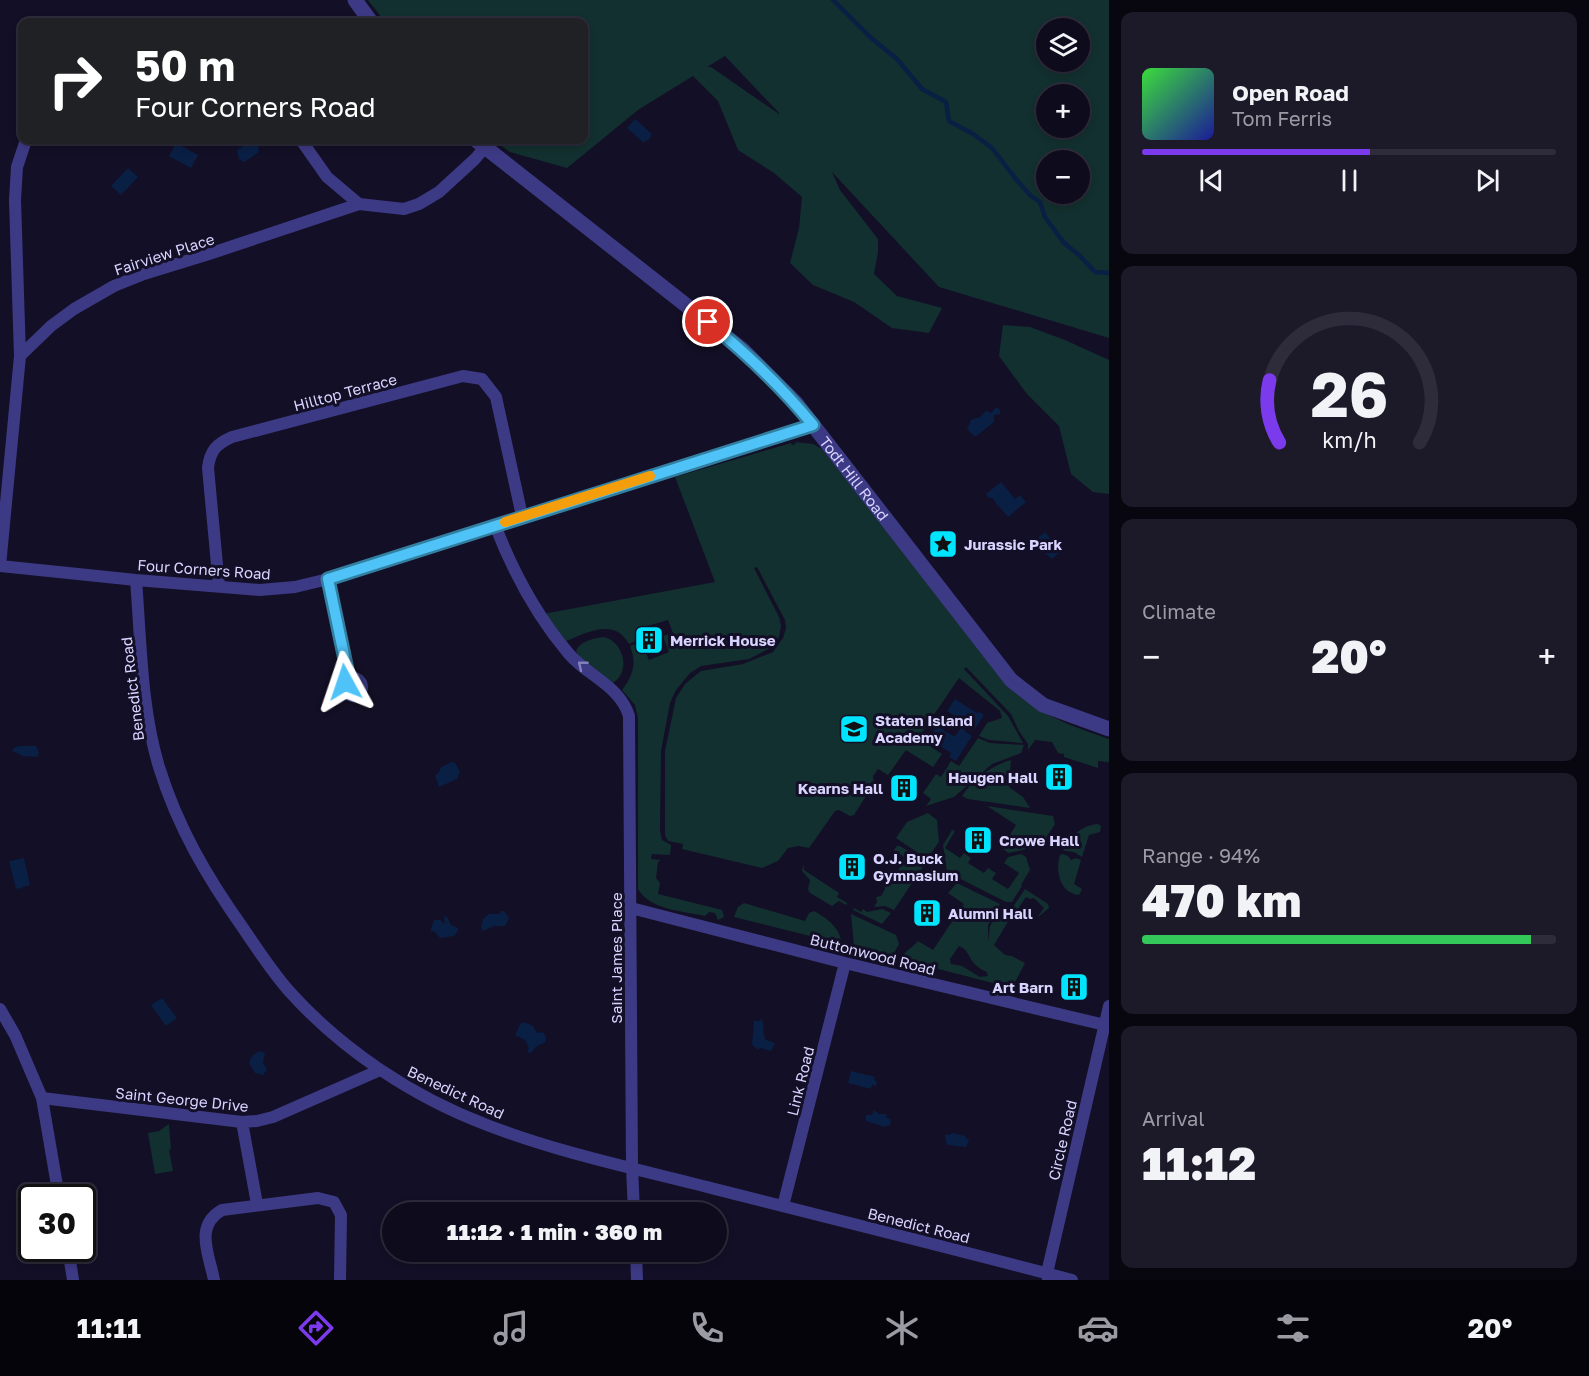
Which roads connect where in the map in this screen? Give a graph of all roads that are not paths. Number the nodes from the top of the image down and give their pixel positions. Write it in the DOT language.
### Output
graph roads {
  1 [pos="356,0"];
  2 [pos="368,18"];
  3 [pos="25,144"];
  4 [pos="304,144"];
  5 [pos="481,144"];
  6 [pos="482,144"];
  7 [pos="359,204"];
  8 [pos="21,356"];
  9 [pos="813,425"];
  10 [pos="522,516"];
  11 [pos="495,525"];
  12 [pos="0,566"];
  13 [pos="328,579"];
  14 [pos="136,580"];
  15 [pos="219,586"];
  16 [pos="349,679"];
  17 [pos="1109,729"];
  18 [pos="631,908"];
  19 [pos="845,963"];
  20 [pos="1109,1006"];
  21 [pos="0,1009"];
  22 [pos="1107,1026"];
  23 [pos="380,1070"];
  24 [pos="42,1098"];
  25 [pos="242,1122"];
  26 [pos="632,1167"];
  27 [pos="57,1184"];
  28 [pos="634,1202"];
  29 [pos="256,1204"];
  30 [pos="783,1206"];
  31 [pos="71,1262"];
  32 [pos="636,1262"];
  33 [pos="1047,1277"];
  34 [pos="74,1280"];
  35 [pos="214,1280"];
  36 [pos="340,1280"];
  37 [pos="637,1280"];
  38 [pos="1072,1280"];
  1 -- 2 [label="street"];
  3 -- 8 [label="street"];
  4 -- 7 [label="street"];
  5 -- 7 [label="street, Fairview Place"];
  6 -- 9 [label="street, Todt Hill Road"];
  7 -- 8 [label="street, Fairview Place"];
  8 -- 12 [label="street"];
  9 -- 10 [label="street, Four Corners Road"];
  9 -- 17 [label="street, Todt Hill Road"];
  10 -- 11 [label="street, Four Corners Road"];
  10 -- 15 [label="street, Hilltop Terrace"];
  11 -- 13 [label="street, Four Corners Road"];
  18 -- 11 [label="street, Saint James Place, one-way"];
  12 -- 14 [label="street, Four Corners Road"];
  13 -- 15 [label="street, Four Corners Road"];
  13 -- 16 [label="street"];
  14 -- 15 [label="street, Four Corners Road"];
  14 -- 23 [label="street, Benedict Road"];
  18 -- 19 [label="street, Buttonwood Road"];
  18 -- 26 [label="street, Saint James Place"];
  19 -- 22 [label="street, Buttonwood Road"];
  19 -- 30 [label="street, Link Road"];
  20 -- 22 [label="street, Circle Road"];
  21 -- 24 [label="street"];
  22 -- 33 [label="street, Circle Road"];
  23 -- 25 [label="street, Saint George Drive"];
  23 -- 26 [label="street, Benedict Road"];
  24 -- 25 [label="street, Saint George Drive"];
  24 -- 27 [label="street"];
  25 -- 29 [label="street"];
  26 -- 28 [label="street, Saint James Place"];
  26 -- 30 [label="street, Benedict Road"];
  29 -- 35 [label="street"];
  29 -- 36 [label="street"];
  30 -- 33 [label="street, Benedict Road"];
  31 -- 34 [label="street"];
  32 -- 37 [label="street"];
  33 -- 38 [label="street, Benedict Road"];
}
